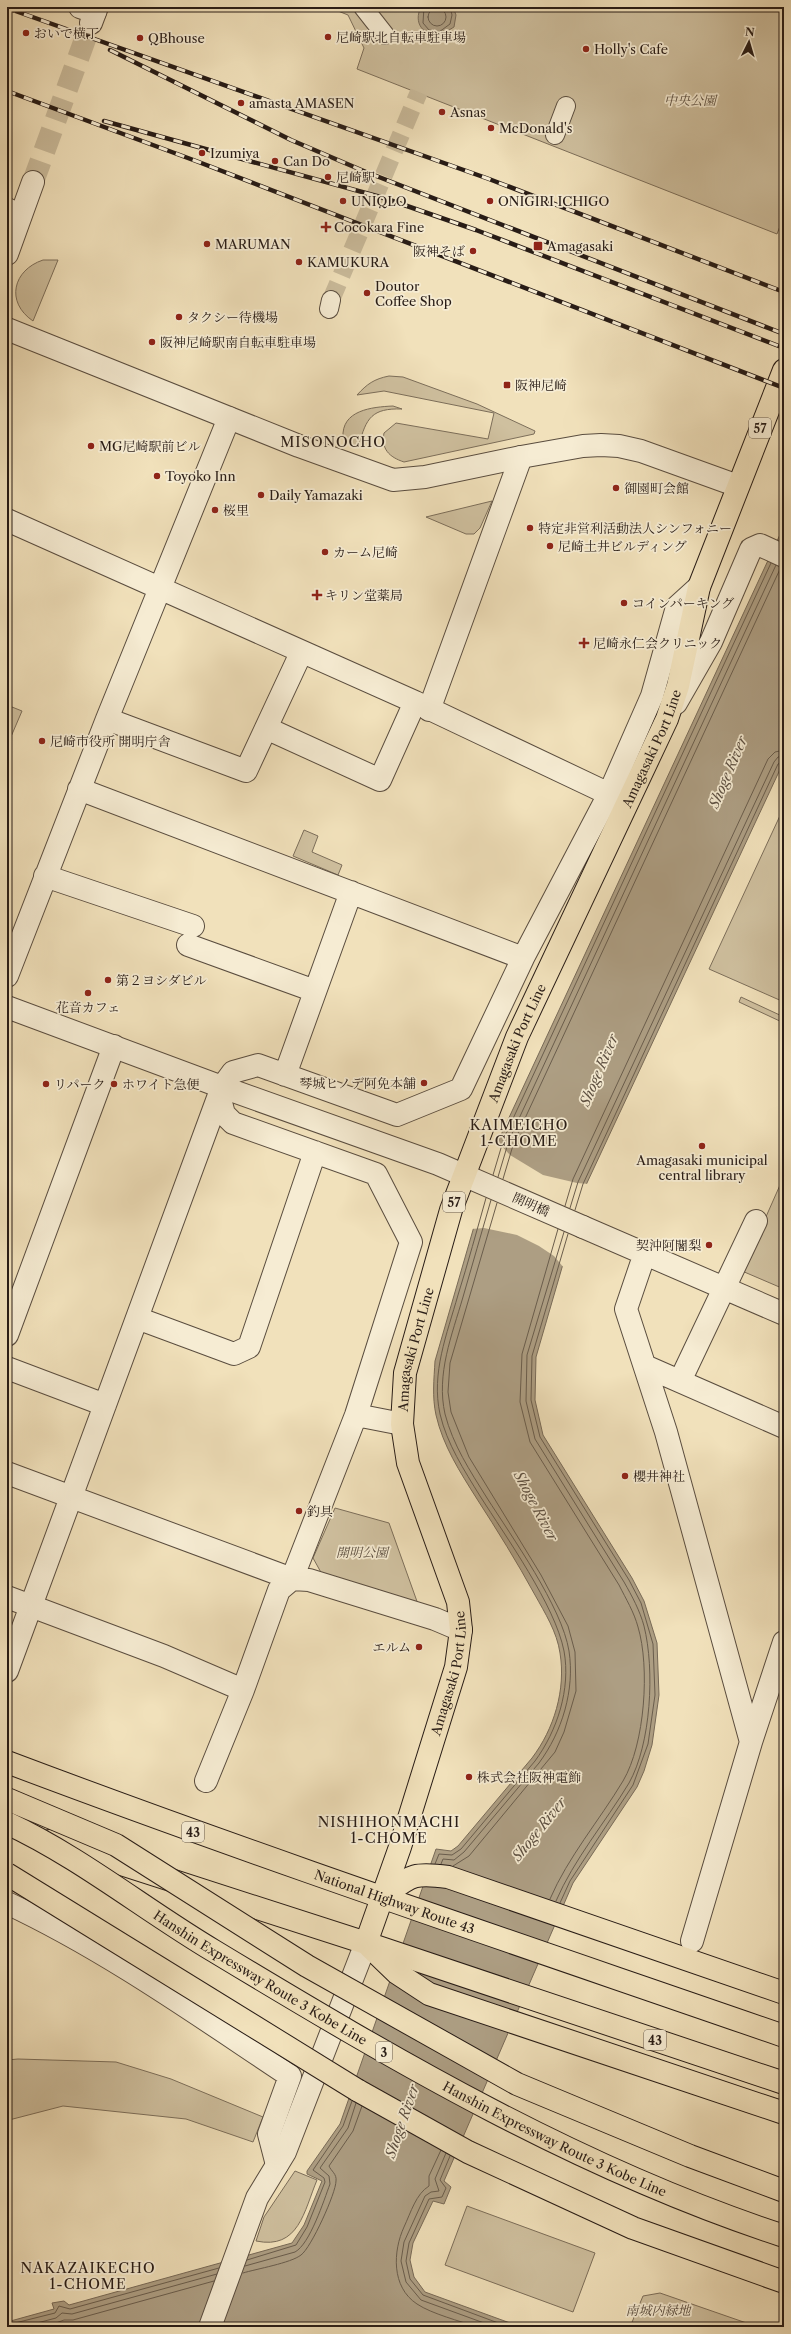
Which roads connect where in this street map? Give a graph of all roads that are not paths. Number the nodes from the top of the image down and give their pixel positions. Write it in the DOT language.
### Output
graph roads {
  1 [pos="363,7"];
  2 [pos="385,35"];
  3 [pos="33,182"];
  4 [pos="14,212"];
  5 [pos="7,254"];
  6 [pos="7,329"];
  7 [pos="784,370"];
  8 [pos="229,418"];
  9 [pos="521,457"];
  10 [pos="738,486"];
  11 [pos="7,520"];
  12 [pos="778,554"];
  13 [pos="700,587"];
  14 [pos="159,589"];
  15 [pos="301,653"];
  16 [pos="422,706"];
  17 [pos="107,719"];
  18 [pos="667,719"];
  19 [pos="266,728"];
  20 [pos="79,789"];
  21 [pos="609,794"];
  22 [pos="45,876"];
  23 [pos="350,892"];
  24 [pos="523,958"];
  25 [pos="7,976"];
  26 [pos="315,991"];
  27 [pos="7,1007"];
  28 [pos="114,1046"];
  29 [pos="285,1075"];
  30 [pos="220,1091"];
  31 [pos="315,1152"];
  32 [pos="471,1177"];
  33 [pos="756,1221"];
  34 [pos="645,1253"];
  35 [pos="725,1289"];
  36 [pos="784,1314"];
  37 [pos="137,1318"];
  38 [pos="7,1335"];
  39 [pos="645,1366"];
  40 [pos="7,1368"];
  41 [pos="680,1381"];
  42 [pos="105,1405"];
  43 [pos="356,1415"];
  44 [pos="402,1424"];
  45 [pos="784,1427"];
  46 [pos="7,1473"];
  47 [pos="72,1496"];
  48 [pos="292,1579"];
  49 [pos="7,1598"];
  50 [pos="29,1606"];
  51 [pos="461,1630"];
  52 [pos="784,1642"];
  53 [pos="7,1671"];
  54 [pos="243,1690"];
  55 [pos="751,1742"];
  56 [pos="7,1762"];
  57 [pos="206,1781"];
  58 [pos="7,1799"];
  59 [pos="7,1823"];
  60 [pos="7,1827"];
  61 [pos="7,1874"];
  62 [pos="382,1897"];
  63 [pos="7,1903"];
  64 [pos="692,1941"];
  65 [pos="366,1943"];
  66 [pos="400,1964"];
  67 [pos="784,1993"];
  68 [pos="784,2036"];
  69 [pos="784,2083"];
  70 [pos="784,2113"];
  71 [pos="277,2165"];
  72 [pos="784,2191"];
  73 [pos="784,2236"];
  74 [pos="784,2282"];
  75 [pos="210,2327"];
  1 -- 2 [label="street"];
  3 -- 4 [label="street"];
  4 -- 5 [label="street"];
  6 -- 8 [label="street"];
  7 -- 10 [label="main road, Amagasaki Port Line / 57"];
  8 -- 9 [label="street"];
  8 -- 14 [label="street"];
  9 -- 10 [label="street"];
  9 -- 16 [label="street"];
  10 -- 13 [label="main road, Amagasaki Port Line / 57"];
  11 -- 14 [label="street"];
  12 -- 18 [label="street"];
  13 -- 18 [label="main road, Amagasaki Port Line / 57"];
  13 -- 21 [label="street"];
  14 -- 15 [label="street"];
  14 -- 17 [label="street"];
  15 -- 16 [label="street"];
  15 -- 19 [label="street"];
  16 -- 19 [label="street"];
  16 -- 21 [label="street"];
  17 -- 19 [label="street"];
  17 -- 20 [label="street"];
  18 -- 32 [label="main road, Amagasaki Port Line / 57"];
  20 -- 22 [label="street"];
  20 -- 23 [label="street"];
  21 -- 24 [label="street"];
  22 -- 25 [label="street"];
  22 -- 26 [label="street"];
  23 -- 24 [label="street"];
  23 -- 26 [label="street"];
  24 -- 29 [label="street"];
  26 -- 29 [label="street"];
  27 -- 28 [label="street, 開明橋"];
  28 -- 30 [label="street, 開明橋"];
  28 -- 38 [label="street"];
  29 -- 30 [label="street"];
  30 -- 31 [label="street"];
  30 -- 32 [label="street, 開明橋"];
  30 -- 37 [label="street"];
  31 -- 37 [label="street"];
  31 -- 43 [label="street"];
  32 -- 34 [label="street, 開明橋"];
  32 -- 44 [label="main road, Amagasaki Port Line / 57"];
  33 -- 35 [label="street"];
  34 -- 35 [label="street, 開明橋"];
  34 -- 39 [label="street"];
  35 -- 36 [label="street, 開明橋"];
  35 -- 41 [label="street"];
  37 -- 42 [label="street"];
  39 -- 41 [label="street"];
  39 -- 55 [label="street"];
  40 -- 42 [label="street"];
  41 -- 45 [label="street"];
  42 -- 47 [label="street"];
  43 -- 44 [label="street"];
  43 -- 48 [label="street"];
  44 -- 51 [label="main road, Amagasaki Port Line / 57"];
  46 -- 47 [label="street"];
  47 -- 48 [label="street"];
  47 -- 50 [label="street"];
  48 -- 51 [label="street"];
  48 -- 54 [label="street"];
  49 -- 50 [label="street"];
  50 -- 53 [label="street"];
  50 -- 54 [label="street"];
  51 -- 62 [label="main road, Amagasaki Port Line / 57"];
  52 -- 55 [label="street"];
  54 -- 57 [label="street"];
  55 -- 64 [label="street"];
  56 -- 62 [label="main road, National Highway Route 43 / 43"];
  58 -- 72 [label="main road, bridge"];
  59 -- 73 [label="main road, Hanshin Expressway Route 3 Kobe Line / 3, bridge"];
  60 -- 65 [label="main road, 43"];
  61 -- 74 [label="main road, bridge"];
  62 -- 65 [label="main road, Amagasaki Port Line / 57"];
  62 -- 67 [label="main road"];
  62 -- 68 [label="main road, National Highway Route 43 / 43"];
  63 -- 71 [label="street"];
  65 -- 66 [label="main road, 43"];
  65 -- 71 [label="street"];
  66 -- 69 [label="main road, 43"];
  66 -- 70 [label="main road"];
  71 -- 75 [label="street"];
}
